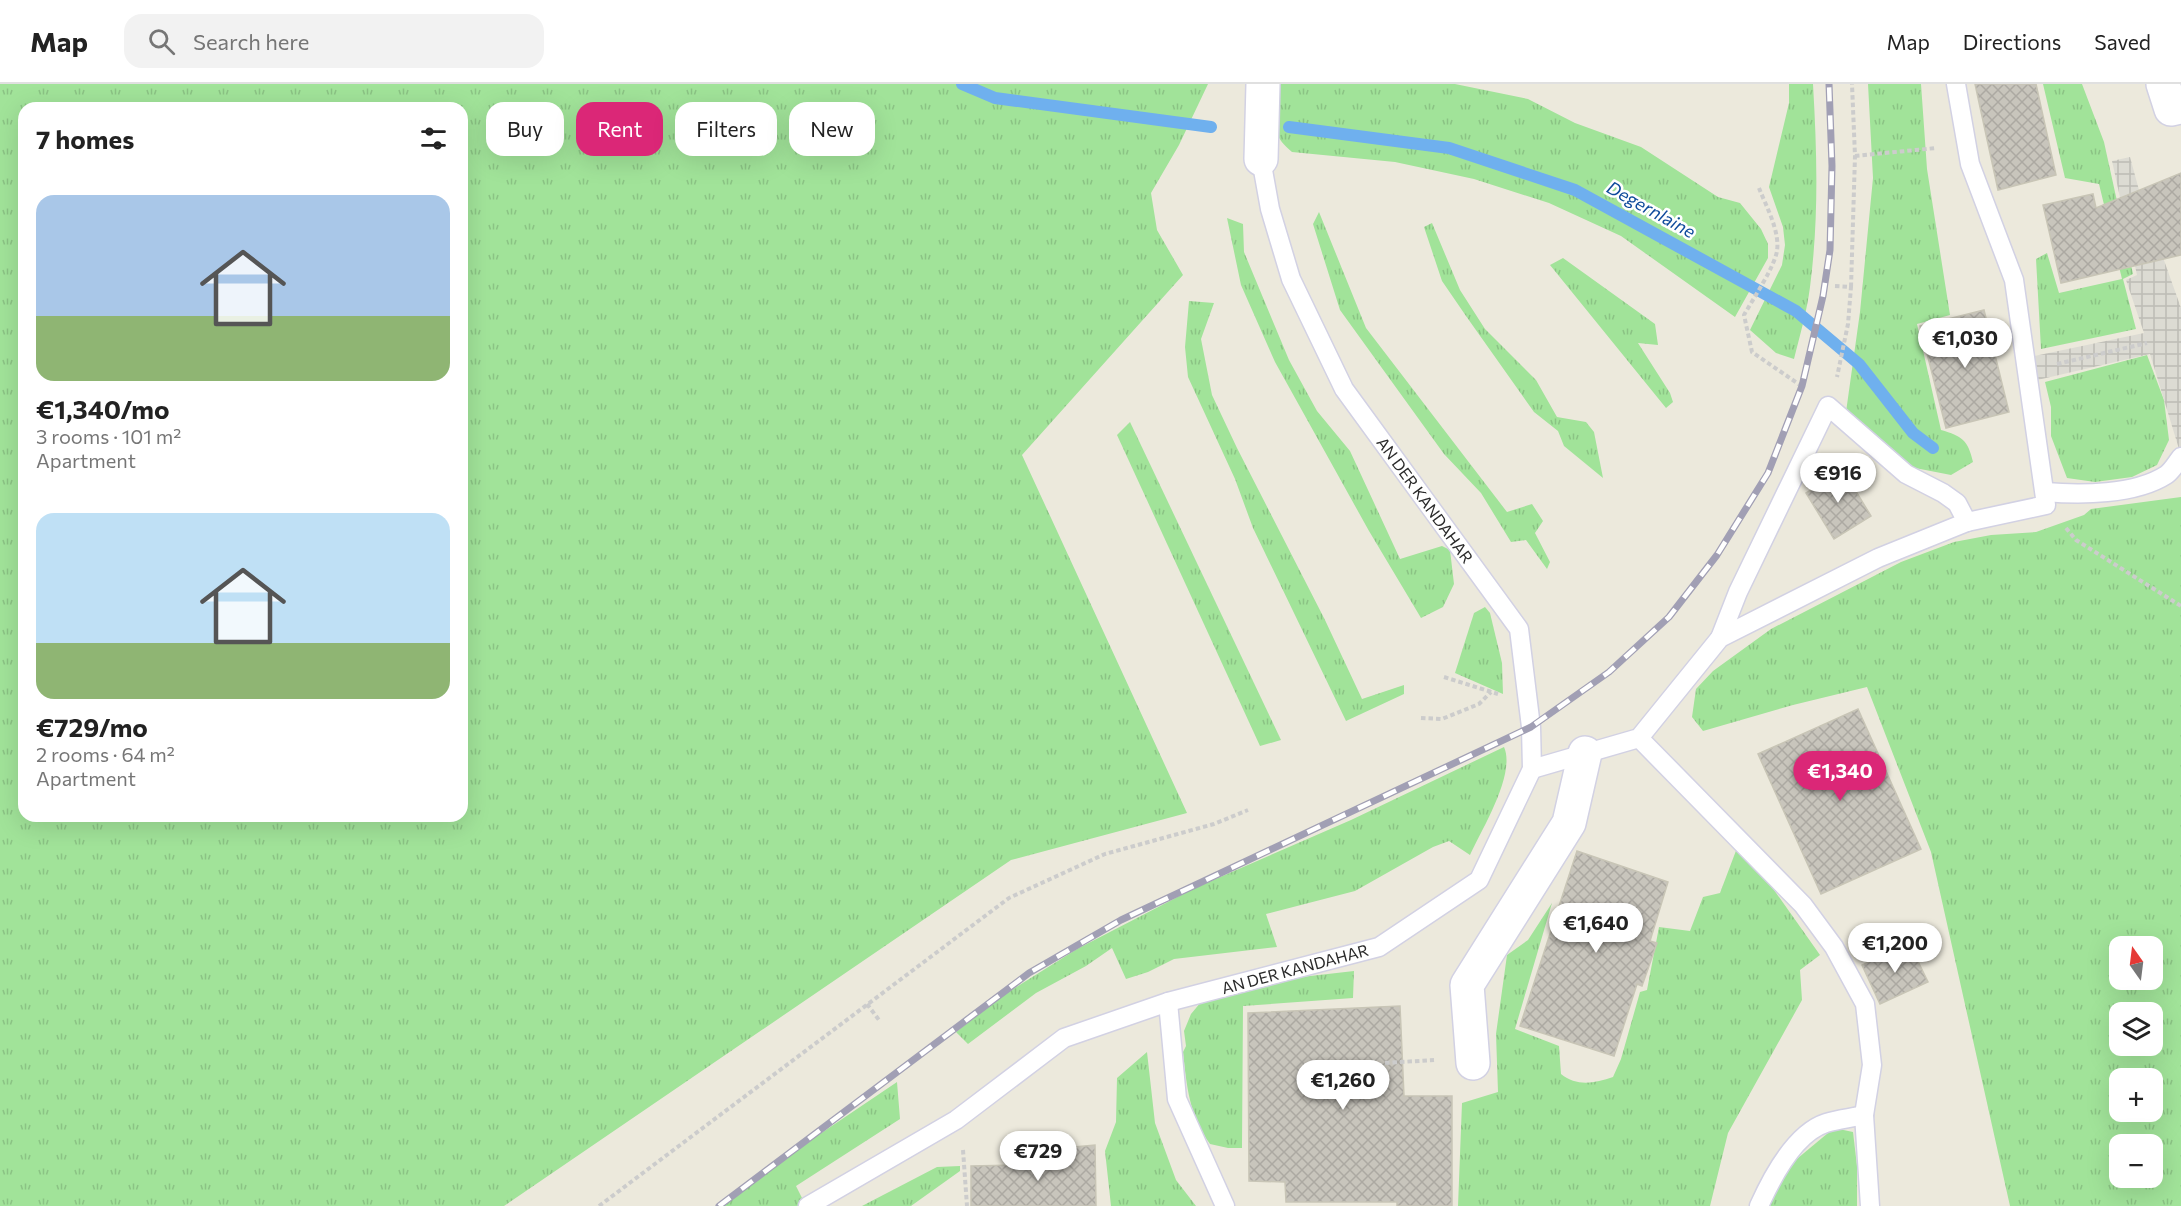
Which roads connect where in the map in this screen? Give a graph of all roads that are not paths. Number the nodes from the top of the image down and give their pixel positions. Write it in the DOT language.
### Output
graph roads {
  1 [pos="1263,84"];
  2 [pos="1956,84"];
  3 [pos="2163,84"];
  4 [pos="2181,107"];
  5 [pos="1262,159"];
  6 [pos="2181,457"];
  7 [pos="2046,498"];
  8 [pos="1967,522"];
  9 [pos="1720,638"];
  10 [pos="1639,738"];
  11 [pos="1585,753"];
  12 [pos="1532,769"];
  13 [pos="1168,1002"];
  14 [pos="1473,1060"];
  15 [pos="1864,1115"];
  16 [pos="808,1206"];
  17 [pos="1225,1206"];
  18 [pos="1760,1206"];
  19 [pos="1870,1206"];
  1 -- 5 [label="street, AN DER KANDAHAR"];
  2 -- 7 [label="lane"];
  3 -- 4 [label="street"];
  5 -- 12 [label="lane, AN DER KANDAHAR"];
  6 -- 7 [label="lane"];
  7 -- 8 [label="lane"];
  8 -- 9 [label="lane"];
  8 -- 9 [label="lane"];
  9 -- 10 [label="lane"];
  10 -- 11 [label="lane"];
  10 -- 15 [label="lane"];
  11 -- 12 [label="lane"];
  11 -- 14 [label="street"];
  12 -- 13 [label="lane, AN DER KANDAHAR"];
  13 -- 16 [label="lane, AN DER KANDAHAR"];
  13 -- 17 [label="lane"];
  15 -- 18 [label="lane"];
  15 -- 19 [label="lane"];
}
